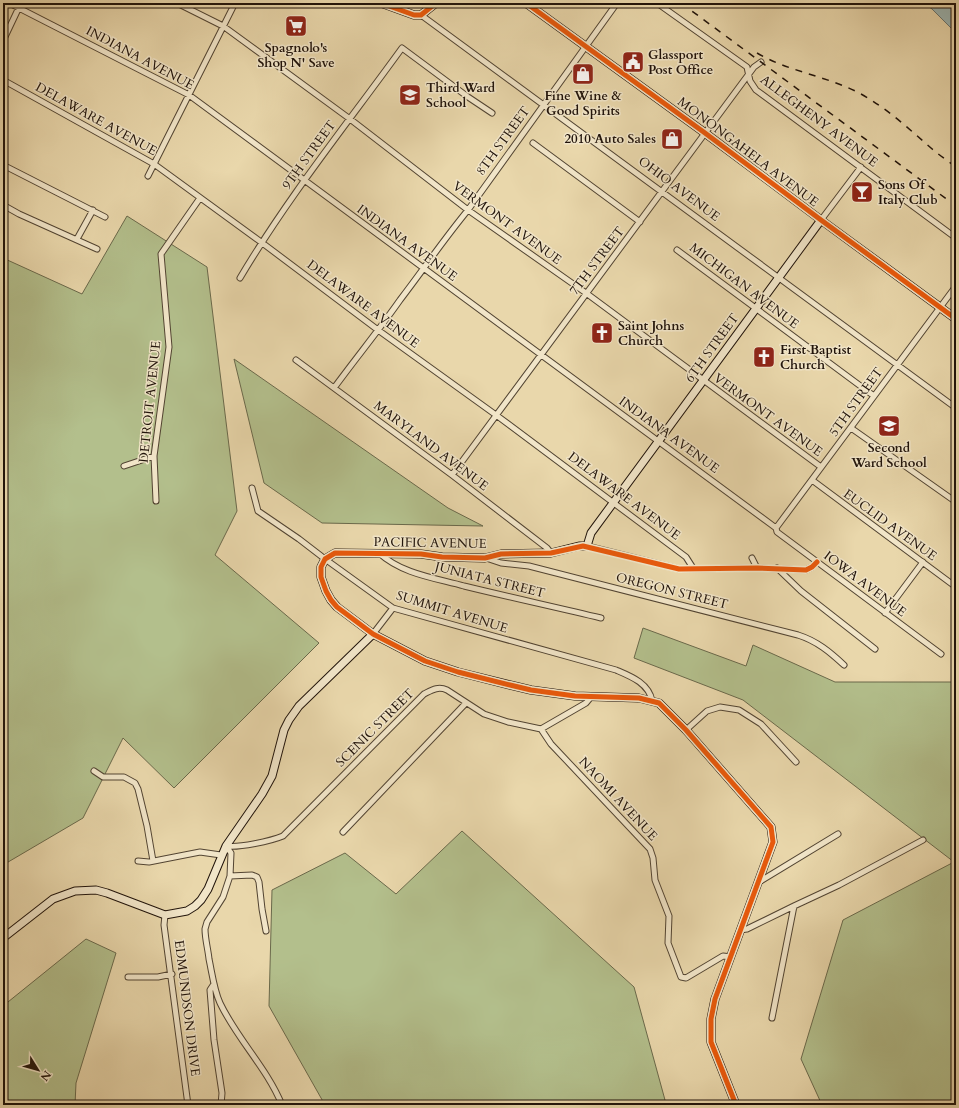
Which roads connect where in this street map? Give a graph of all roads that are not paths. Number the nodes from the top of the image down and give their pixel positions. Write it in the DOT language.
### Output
graph roads {
  1 [pos="9,3"];
  2 [pos="177,3"];
  3 [pos="235,3"];
  4 [pos="381,3"];
  5 [pos="436,3"];
  6 [pos="526,3"];
  7 [pos="617,3"];
  8 [pos="657,3"];
  9 [pos="20,5"];
  10 [pos="421,15"];
  11 [pos="223,26"];
  12 [pos="3,41"];
  13 [pos="585,46"];
  14 [pos="761,62"];
  15 [pos="749,74"];
  16 [pos="3,80"];
  17 [pos="189,95"];
  18 [pos="544,105"];
  19 [pos="492,113"];
  20 [pos="350,120"];
  21 [pos="705,133"];
  22 [pos="533,144"];
  23 [pos="154,164"];
  24 [pos="3,165"];
  25 [pos="861,167"];
  26 [pos="148,176"];
  27 [pos="305,181"];
  28 [pos="662,192"];
  29 [pos="200,198"];
  30 [pos="3,205"];
  31 [pos="93,210"];
  32 [pos="468,210"];
  33 [pos="105,217"];
  34 [pos="821,220"];
  35 [pos="640,222"];
  36 [pos="956,238"];
  37 [pos="77,239"];
  38 [pos="261,242"];
  39 [pos="97,249"];
  40 [pos="677,250"];
  41 [pos="423,268"];
  42 [pos="240,278"];
  43 [pos="779,278"];
  44 [pos="956,286"];
  45 [pos="586,293"];
  46 [pos="940,308"];
  47 [pos="756,309"];
  48 [pos="956,320"];
  49 [pos="378,330"];
  50 [pos="541,355"];
  51 [pos="296,360"];
  52 [pos="897,364"];
  53 [pos="703,382"];
  54 [pos="334,388"];
  55 [pos="874,396"];
  56 [pos="956,408"];
  57 [pos="496,415"];
  58 [pos="851,428"];
  59 [pos="658,441"];
  60 [pos="154,456"];
  61 [pos="124,466"];
  62 [pos="821,467"];
  63 [pos="452,475"];
  64 [pos="812,480"];
  65 [pos="252,488"];
  66 [pos="156,501"];
  67 [pos="614,502"];
  68 [pos="956,502"];
  69 [pos="777,530"];
  70 [pos="587,546"];
  71 [pos="379,553"];
  72 [pos="550,553"];
  73 [pos="485,558"];
  74 [pos="752,558"];
  75 [pos="325,559"];
  76 [pos="817,562"];
  77 [pos="923,562"];
  78 [pos="692,568"];
  79 [pos="757,568"];
  80 [pos="777,568"];
  81 [pos="956,587"];
  82 [pos="393,608"];
  83 [pos="885,614"];
  84 [pos="601,618"];
  85 [pos="373,634"];
  86 [pos="875,649"];
  87 [pos="941,654"];
  88 [pos="844,665"];
  89 [pos="592,697"];
  90 [pos="652,701"];
  91 [pos="466,703"];
  92 [pos="541,729"];
  93 [pos="686,730"];
  94 [pos="796,762"];
  95 [pos="94,772"];
  96 [pos="344,832"];
  97 [pos="838,834"];
  98 [pos="923,840"];
  99 [pos="226,846"];
  100 [pos="221,855"];
  101 [pos="138,861"];
  102 [pos="153,861"];
  103 [pos="230,876"];
  104 [pos="759,882"];
  105 [pos="794,906"];
  106 [pos="165,915"];
  107 [pos="740,930"];
  108 [pos="266,931"];
  109 [pos="3,938"];
  110 [pos="731,957"];
  111 [pos="172,974"];
  112 [pos="128,977"];
  113 [pos="214,984"];
  114 [pos="772,1018"];
  115 [pos="188,1105"];
  116 [pos="221,1105"];
  117 [pos="282,1105"];
  118 [pos="736,1105"];
  1 -- 9 [label="street, INDIANA AVENUE"];
  2 -- 11 [label="street, VERMONT AVENUE"];
  3 -- 11 [label="street"];
  4 -- 10 [label="street, OHIO AVENUE"];
  5 -- 10 [label="street"];
  6 -- 13 [label="street, MONONGAHELA AVENUE"];
  7 -- 13 [label="street, 8TH STREET"];
  8 -- 15 [label="street, ALLEGHENY AVENUE"];
  9 -- 12 [label="street"];
  9 -- 17 [label="street, INDIANA AVENUE"];
  10 -- 18 [label="street, OHIO AVENUE"];
  11 -- 17 [label="street"];
  11 -- 20 [label="street, VERMONT AVENUE"];
  13 -- 18 [label="street, 8TH STREET"];
  13 -- 21 [label="street, MONONGAHELA AVENUE"];
  14 -- 15 [label="street, 7TH STREET"];
  15 -- 21 [label="street, 7TH STREET"];
  15 -- 25 [label="street, ALLEGHENY AVENUE"];
  16 -- 23 [label="street, DELAWARE AVENUE"];
  17 -- 23 [label="street"];
  17 -- 27 [label="street, INDIANA AVENUE"];
  18 -- 28 [label="street, OHIO AVENUE"];
  18 -- 32 [label="street, 8TH STREET"];
  19 -- 20 [label="street, 9TH STREET"];
  20 -- 27 [label="street, 9TH STREET"];
  20 -- 32 [label="street, VERMONT AVENUE"];
  21 -- 28 [label="street, 7TH STREET"];
  21 -- 34 [label="street, MONONGAHELA AVENUE"];
  22 -- 35 [label="street"];
  23 -- 26 [label="street"];
  23 -- 29 [label="street, DELAWARE AVENUE"];
  24 -- 31 [label="street"];
  25 -- 34 [label="street, 6TH STREET"];
  25 -- 36 [label="street, ALLEGHENY AVENUE"];
  27 -- 38 [label="street, 9TH STREET"];
  27 -- 41 [label="street, INDIANA AVENUE"];
  28 -- 35 [label="street, 7TH STREET"];
  28 -- 43 [label="street, OHIO AVENUE"];
  29 -- 38 [label="street, DELAWARE AVENUE"];
  29 -- 60 [label="street, DETROIT AVENUE"];
  30 -- 37 [label="street"];
  31 -- 33 [label="street"];
  31 -- 37 [label="street"];
  32 -- 41 [label="street, 8TH STREET"];
  32 -- 45 [label="street, VERMONT AVENUE"];
  34 -- 43 [label="street, 6TH STREET"];
  34 -- 46 [label="street, MONONGAHELA AVENUE"];
  35 -- 45 [label="street, 7TH STREET"];
  37 -- 39 [label="street"];
  38 -- 42 [label="street, 9TH STREET"];
  38 -- 49 [label="street, DELAWARE AVENUE"];
  40 -- 47 [label="street, MICHIGAN AVENUE"];
  41 -- 49 [label="street, 8TH STREET"];
  41 -- 50 [label="street, INDIANA AVENUE"];
  43 -- 47 [label="street, 6TH STREET"];
  43 -- 52 [label="street, OHIO AVENUE"];
  44 -- 46 [label="street, 5TH STREET"];
  45 -- 50 [label="street, 7TH STREET"];
  45 -- 53 [label="street, VERMONT AVENUE"];
  46 -- 48 [label="street, MONONGAHELA AVENUE"];
  46 -- 52 [label="street, 5TH STREET"];
  47 -- 53 [label="street, 6TH STREET"];
  47 -- 55 [label="street, MICHIGAN AVENUE"];
  49 -- 54 [label="street, 8TH STREET"];
  49 -- 57 [label="street, DELAWARE AVENUE"];
  50 -- 57 [label="street, 7TH STREET"];
  50 -- 59 [label="street, INDIANA AVENUE"];
  51 -- 54 [label="street, MARYLAND AVENUE"];
  52 -- 55 [label="street, 5TH STREET"];
  52 -- 56 [label="street, OHIO AVENUE"];
  53 -- 59 [label="street, 6TH STREET"];
  53 -- 62 [label="street, VERMONT AVENUE"];
  54 -- 63 [label="street, MARYLAND AVENUE"];
  55 -- 58 [label="street, 5TH STREET"];
  57 -- 63 [label="street, 7TH STREET"];
  57 -- 67 [label="street, DELAWARE AVENUE"];
  58 -- 62 [label="street, 5TH STREET"];
  58 -- 68 [label="street"];
  59 -- 67 [label="street, 6TH STREET"];
  59 -- 69 [label="street, INDIANA AVENUE"];
  60 -- 61 [label="street"];
  60 -- 66 [label="street, DETROIT AVENUE"];
  62 -- 64 [label="street, 5TH STREET"];
  63 -- 72 [label="street, MARYLAND AVENUE"];
  64 -- 69 [label="street, 5TH STREET"];
  64 -- 77 [label="street, EUCLID AVENUE"];
  65 -- 75 [label="street, SUMMIT AVENUE"];
  67 -- 70 [label="street, 6TH STREET"];
  67 -- 78 [label="street, DELAWARE AVENUE"];
  69 -- 76 [label="street, IOWA AVENUE"];
  70 -- 72 [label="street, PACIFIC AVENUE"];
  70 -- 78 [label="street, PACIFIC AVENUE"];
  71 -- 73 [label="street, PACIFIC AVENUE"];
  71 -- 75 [label="street, PACIFIC AVENUE"];
  71 -- 84 [label="street, JUNIATA STREET"];
  72 -- 73 [label="street, PACIFIC AVENUE"];
  73 -- 88 [label="street, OREGON STREET"];
  74 -- 79 [label="street"];
  75 -- 82 [label="street, SUMMIT AVENUE"];
  75 -- 85 [label="street"];
  76 -- 80 [label="street, PACIFIC AVENUE"];
  76 -- 83 [label="street, IOWA AVENUE"];
  77 -- 81 [label="street, EUCLID AVENUE"];
  77 -- 83 [label="street"];
  78 -- 79 [label="street, PACIFIC AVENUE"];
  79 -- 80 [label="street, PACIFIC AVENUE"];
  80 -- 86 [label="street"];
  82 -- 85 [label="street"];
  82 -- 90 [label="street, SUMMIT AVENUE"];
  83 -- 87 [label="street, IOWA AVENUE"];
  85 -- 89 [label="street"];
  85 -- 99 [label="street"];
  89 -- 90 [label="street"];
  89 -- 92 [label="street"];
  90 -- 93 [label="street"];
  91 -- 92 [label="street, SCENIC STREET"];
  91 -- 96 [label="street"];
  91 -- 99 [label="street, SCENIC STREET"];
  92 -- 110 [label="street, NAOMI AVENUE"];
  93 -- 94 [label="street"];
  93 -- 104 [label="street"];
  95 -- 102 [label="street"];
  97 -- 104 [label="street"];
  98 -- 105 [label="street"];
  99 -- 100 [label="street"];
  99 -- 103 [label="street"];
  100 -- 102 [label="street"];
  100 -- 106 [label="street"];
  101 -- 102 [label="street"];
  103 -- 108 [label="street"];
  103 -- 113 [label="street"];
  104 -- 107 [label="street"];
  105 -- 107 [label="street"];
  105 -- 114 [label="street"];
  106 -- 109 [label="street"];
  106 -- 111 [label="street, EDMUNDSON DRIVE"];
  107 -- 110 [label="street"];
  110 -- 118 [label="street"];
  111 -- 112 [label="street"];
  111 -- 115 [label="street, EDMUNDSON DRIVE"];
  113 -- 116 [label="street"];
  113 -- 117 [label="street"];
}
